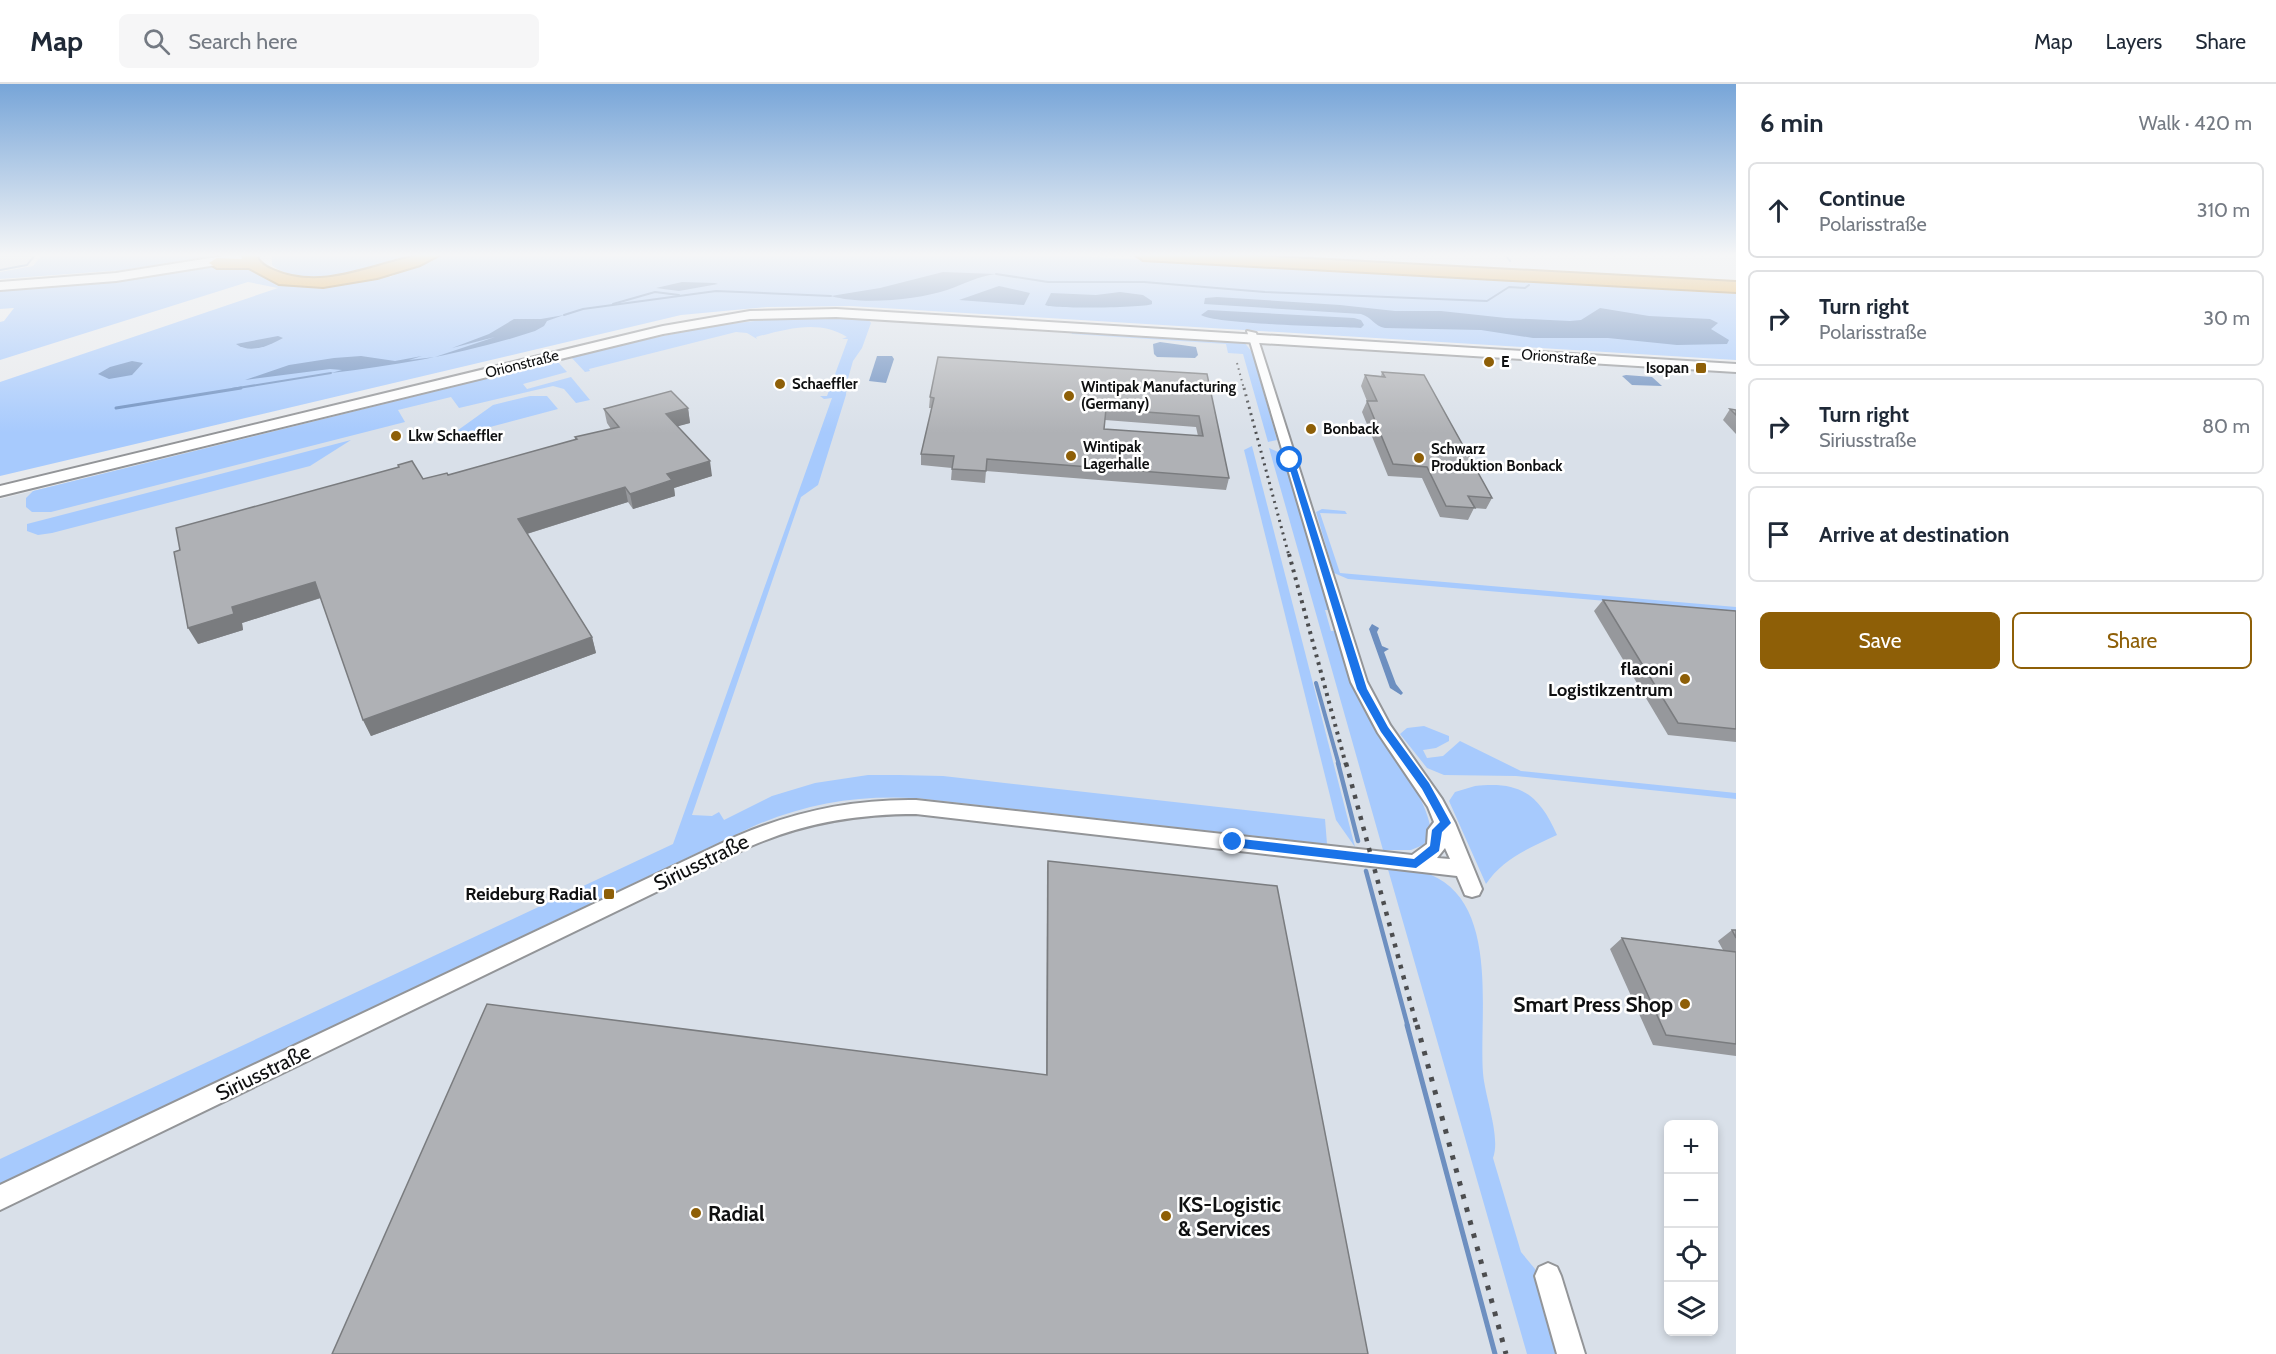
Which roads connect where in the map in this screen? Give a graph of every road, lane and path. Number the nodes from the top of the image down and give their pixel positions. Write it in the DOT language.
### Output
graph roads {
  1 [pos="722,314"];
  2 [pos="770,314"];
  3 [pos="860,314"];
  4 [pos="943,314"];
  5 [pos="1252,335"];
  6 [pos="1736,362"];
  7 [pos="1736,368"];
  8 [pos="0,485"];
  9 [pos="0,491"];
  10 [pos="1446,823"];
  11 [pos="1416,863"];
  12 [pos="1465,869"];
  13 [pos="1472,889"];
  14 [pos="0,1198"];
  15 [pos="1548,1276"];
  16 [pos="1571,1354"];
  1 -- 8 [label="street, Orionstraße"];
  2 -- 9 [label="street, Orionstraße"];
  3 -- 5 [label="street, Orionstraße"];
  4 -- 5 [label="street, Orionstraße"];
  5 -- 6 [label="street, Orionstraße"];
  5 -- 7 [label="street, Orionstraße"];
  5 -- 10 [label="street"];
  10 -- 11 [label="street"];
  10 -- 12 [label="street"];
  11 -- 12 [label="street, Siriusstraße"];
  11 -- 14 [label="street, Siriusstraße"];
  12 -- 13 [label="street"];
  15 -- 16 [label="street"];
}
